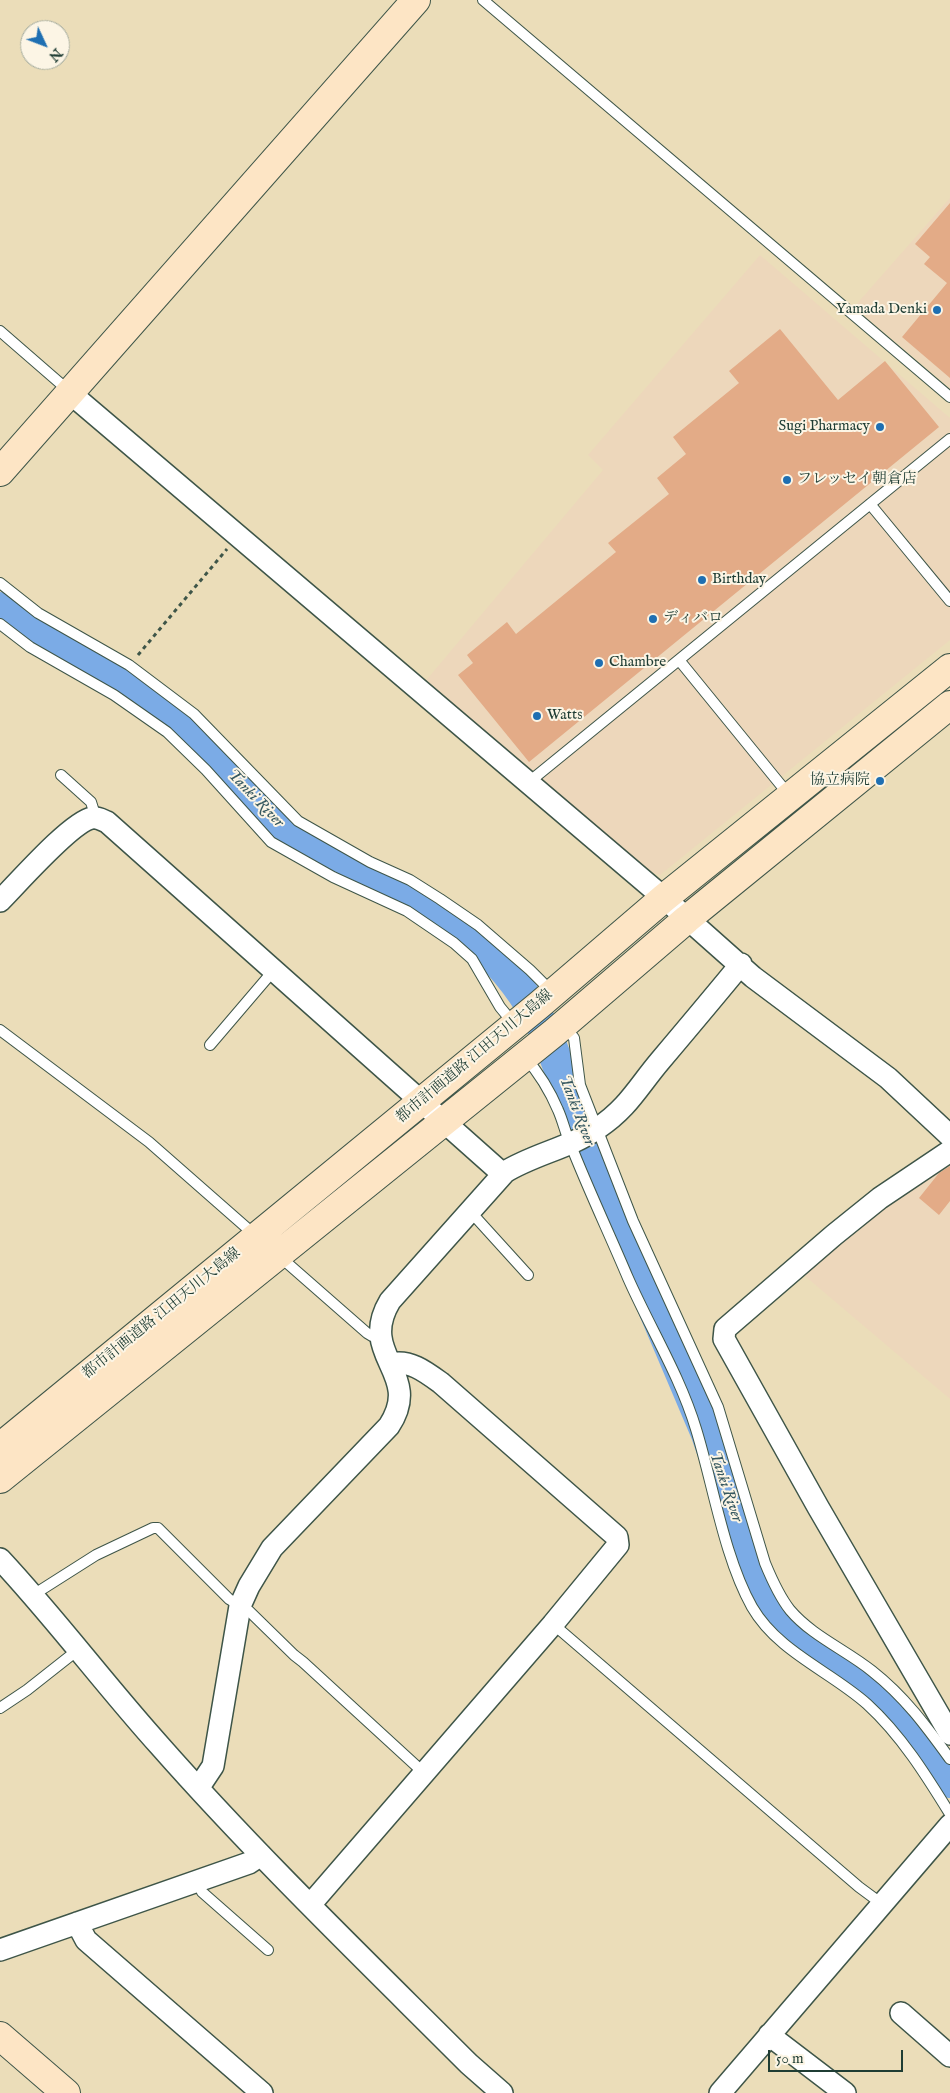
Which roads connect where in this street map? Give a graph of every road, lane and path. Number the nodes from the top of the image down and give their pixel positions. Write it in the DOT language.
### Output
graph roads {
  1 [pos="416,0"];
  2 [pos="483,0"];
  3 [pos="0,332"];
  4 [pos="70,393"];
  5 [pos="950,397"];
  6 [pos="950,439"];
  7 [pos="0,472"];
  8 [pos="870,504"];
  9 [pos="239,535"];
  10 [pos="0,583"];
  11 [pos="950,601"];
  12 [pos="0,624"];
  13 [pos="678,660"];
  14 [pos="129,665"];
  15 [pos="950,668"];
  16 [pos="950,705"];
  17 [pos="61,775"];
  18 [pos="529,782"];
  19 [pos="790,797"];
  20 [pos="96,818"];
  21 [pos="664,898"];
  22 [pos="0,901"];
  23 [pos="687,919"];
  24 [pos="741,964"];
  25 [pos="274,970"];
  26 [pos="546,999"];
  27 [pos="516,1024"];
  28 [pos="559,1028"];
  29 [pos="0,1030"];
  30 [pos="210,1045"];
  31 [pos="528,1054"];
  32 [pos="421,1102"];
  33 [pos="444,1122"];
  34 [pos="596,1130"];
  35 [pos="950,1136"];
  36 [pos="572,1142"];
  37 [pos="950,1151"];
  38 [pos="501,1175"];
  39 [pos="469,1210"];
  40 [pos="267,1246"];
  41 [pos="528,1275"];
  42 [pos="380,1336"];
  43 [pos="391,1364"];
  44 [pos="0,1447"];
  45 [pos="0,1478"];
  46 [pos="0,1559"];
  47 [pos="33,1595"];
  48 [pos="240,1606"];
  49 [pos="553,1624"];
  50 [pos="79,1649"];
  51 [pos="0,1708"];
  52 [pos="950,1734"];
  53 [pos="950,1759"];
  54 [pos="424,1773"];
  55 [pos="199,1787"];
  56 [pos="949,1827"];
  57 [pos="261,1855"];
  58 [pos="197,1881"];
  59 [pos="882,1904"];
  60 [pos="310,1905"];
  61 [pos="77,1923"];
  62 [pos="0,1950"];
  63 [pos="268,1950"];
  64 [pos="901,2013"];
  65 [pos="769,2035"];
  66 [pos="0,2036"];
  67 [pos="950,2056"];
  68 [pos="66,2093"];
  69 [pos="262,2093"];
  70 [pos="502,2093"];
  71 [pos="720,2093"];
  72 [pos="845,2093"];
  1 -- 4 [label="street"];
  2 -- 5 [label="lane"];
  3 -- 4 [label="lane"];
  4 -- 7 [label="street"];
  4 -- 9 [label="street"];
  6 -- 8 [label="lane"];
  8 -- 11 [label="lane"];
  8 -- 13 [label="lane"];
  9 -- 14 [label="path"];
  9 -- 18 [label="street"];
  10 -- 14 [label="lane"];
  12 -- 27 [label="lane"];
  13 -- 18 [label="lane"];
  13 -- 19 [label="lane"];
  14 -- 26 [label="lane"];
  15 -- 19 [label="street, 都市計画道路 江田天川大島線"];
  16 -- 23 [label="street, 都市計画道路 江田天川大島線"];
  17 -- 20 [label="lane"];
  18 -- 21 [label="street"];
  19 -- 21 [label="street, 都市計画道路 江田天川大島線"];
  20 -- 22 [label="street"];
  20 -- 25 [label="street"];
  21 -- 23 [label="street"];
  21 -- 26 [label="street, 都市計画道路 江田天川大島線"];
  23 -- 24 [label="street"];
  23 -- 28 [label="street, 都市計画道路 江田天川大島線"];
  24 -- 34 [label="street"];
  24 -- 35 [label="street"];
  25 -- 30 [label="lane"];
  25 -- 32 [label="street"];
  26 -- 27 [label="street, 都市計画道路 江田天川大島線"];
  27 -- 32 [label="street, 都市計画道路 江田天川大島線"];
  28 -- 31 [label="street, 都市計画道路 江田天川大島線"];
  28 -- 34 [label="lane"];
  29 -- 40 [label="lane"];
  31 -- 33 [label="street, 都市計画道路 江田天川大島線"];
  31 -- 36 [label="lane"];
  32 -- 33 [label="street"];
  32 -- 40 [label="street, 都市計画道路 江田天川大島線"];
  33 -- 38 [label="street"];
  33 -- 40 [label="street, 都市計画道路 江田天川大島線"];
  34 -- 36 [label="street"];
  34 -- 53 [label="lane"];
  36 -- 38 [label="street"];
  36 -- 56 [label="lane"];
  37 -- 52 [label="street"];
  38 -- 39 [label="street"];
  39 -- 41 [label="lane"];
  39 -- 42 [label="street"];
  40 -- 42 [label="lane"];
  40 -- 44 [label="street, 都市計画道路 江田天川大島線"];
  40 -- 45 [label="street, 都市計画道路 江田天川大島線"];
  42 -- 43 [label="street"];
  43 -- 48 [label="street"];
  43 -- 49 [label="street"];
  46 -- 47 [label="street"];
  47 -- 48 [label="lane"];
  47 -- 50 [label="street"];
  48 -- 54 [label="lane"];
  48 -- 55 [label="street"];
  49 -- 54 [label="street"];
  49 -- 59 [label="lane"];
  50 -- 51 [label="lane"];
  50 -- 55 [label="street"];
  54 -- 60 [label="street"];
  55 -- 57 [label="street"];
  56 -- 59 [label="street"];
  57 -- 58 [label="street"];
  57 -- 60 [label="street"];
  58 -- 61 [label="street"];
  58 -- 63 [label="lane"];
  59 -- 65 [label="street"];
  60 -- 70 [label="street"];
  61 -- 62 [label="street"];
  61 -- 69 [label="street"];
  64 -- 67 [label="street"];
  65 -- 71 [label="street"];
  65 -- 72 [label="street"];
  66 -- 68 [label="street"];
}
